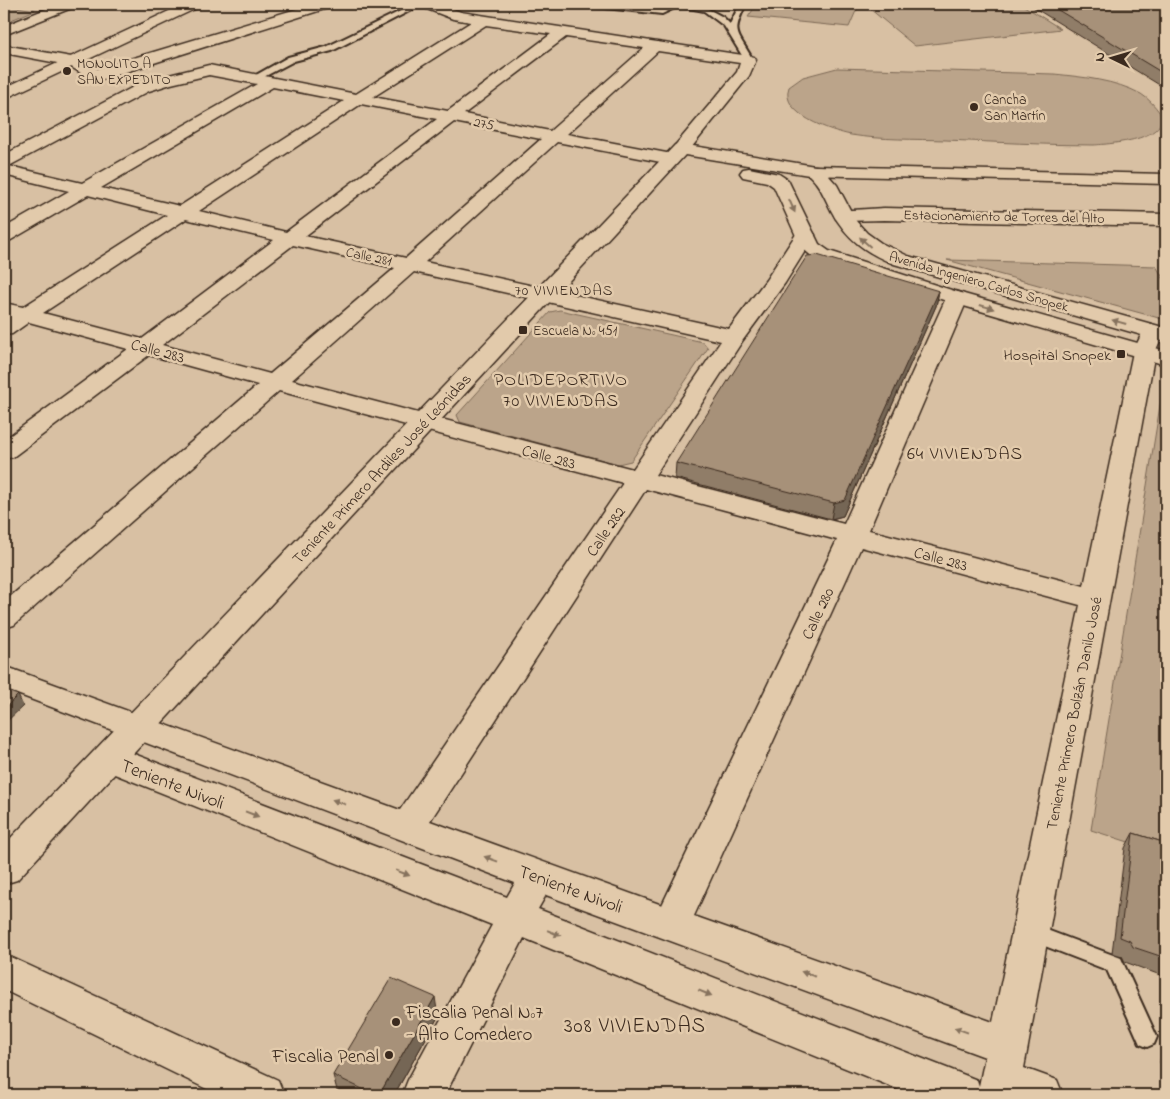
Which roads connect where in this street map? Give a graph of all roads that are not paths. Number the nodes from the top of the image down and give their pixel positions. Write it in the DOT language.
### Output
graph roads {
  1 [pos="69,4"];
  2 [pos="194,4"];
  3 [pos="326,4"];
  4 [pos="420,4"];
  5 [pos="427,4"];
  6 [pos="586,4"];
  7 [pos="679,4"];
  8 [pos="743,4"];
  9 [pos="484,20"];
  10 [pos="734,31"];
  11 [pos="4,32"];
  12 [pos="563,32"];
  13 [pos="655,46"];
  14 [pos="4,49"];
  15 [pos="749,60"];
  16 [pos="72,61"];
  17 [pos="94,75"];
  18 [pos="253,79"];
  19 [pos="271,82"];
  20 [pos="143,88"];
  21 [pos="4,94"];
  22 [pos="358,99"];
  23 [pos="450,117"];
  24 [pos="554,137"];
  25 [pos="676,154"];
  26 [pos="4,162"];
  27 [pos="4,170"];
  28 [pos="814,171"];
  29 [pos="760,174"];
  30 [pos="1166,179"];
  31 [pos="84,189"];
  32 [pos="182,212"];
  33 [pos="843,215"];
  34 [pos="1166,220"];
  35 [pos="805,235"];
  36 [pos="4,236"];
  37 [pos="289,238"];
  38 [pos="410,265"];
  39 [pos="544,294"];
  40 [pos="957,298"];
  41 [pos="4,309"];
  42 [pos="26,314"];
  43 [pos="4,329"];
  44 [pos="734,337"];
  45 [pos="1158,344"];
  46 [pos="147,346"];
  47 [pos="274,382"];
  48 [pos="424,423"];
  49 [pos="4,452"];
  50 [pos="639,480"];
  51 [pos="853,535"];
  52 [pos="1096,600"];
  53 [pos="4,618"];
  54 [pos="4,677"];
  55 [pos="137,728"];
  56 [pos="108,758"];
  57 [pos="407,828"];
  58 [pos="4,869"];
  59 [pos="536,876"];
  60 [pos="515,917"];
  61 [pos="671,925"];
  62 [pos="1030,932"];
  63 [pos="4,971"];
  64 [pos="1147,1036"];
  65 [pos="1002,1074"];
  66 [pos="263,1095"];
  67 [pos="423,1095"];
  68 [pos="962,1095"];
  69 [pos="1042,1095"];
  1 -- 11 [label="street"];
  2 -- 16 [label="street"];
  3 -- 17 [label="street"];
  4 -- 18 [label="lane"];
  5 -- 9 [label="street"];
  6 -- 7 [label="lane"];
  7 -- 10 [label="lane"];
  8 -- 10 [label="lane"];
  9 -- 12 [label="street"];
  9 -- 22 [label="street"];
  10 -- 15 [label="lane"];
  12 -- 13 [label="street"];
  12 -- 23 [label="street"];
  13 -- 15 [label="street"];
  13 -- 24 [label="street"];
  14 -- 16 [label="street"];
  15 -- 25 [label="street, Teniente Primero Ardiles José Leónidas"];
  16 -- 17 [label="street"];
  16 -- 21 [label="street"];
  17 -- 20 [label="street"];
  18 -- 19 [label="street, 275"];
  18 -- 20 [label="street, 275"];
  19 -- 22 [label="street, 275"];
  19 -- 31 [label="street"];
  20 -- 26 [label="street"];
  22 -- 23 [label="street, 275"];
  22 -- 32 [label="street"];
  23 -- 24 [label="street, 275"];
  23 -- 37 [label="street"];
  24 -- 25 [label="street, 275"];
  24 -- 38 [label="street"];
  25 -- 28 [label="street"];
  25 -- 29 [label="street, 275"];
  25 -- 39 [label="street, Teniente Primero Ardiles José Leónidas"];
  27 -- 31 [label="street, Calle 281"];
  28 -- 30 [label="street"];
  28 -- 33 [label="street, Avenida Ingeniero Carlos Snopek"];
  29 -- 35 [label="street, Avenida Ingeniero Carlos Snopek, one-way"];
  31 -- 32 [label="street, Calle 281"];
  31 -- 36 [label="street"];
  32 -- 37 [label="street, Calle 281"];
  32 -- 42 [label="street"];
  33 -- 34 [label="street, Estacionamiento de Torres del Alto"];
  45 -- 33 [label="street, Avenida Ingeniero Carlos Snopek, one-way"];
  35 -- 40 [label="street, Avenida Ingeniero Carlos Snopek"];
  35 -- 44 [label="street, Calle 282"];
  37 -- 38 [label="street, Calle 281"];
  37 -- 46 [label="street"];
  38 -- 39 [label="street, Calle 281"];
  38 -- 47 [label="street"];
  39 -- 44 [label="street, Calle 281"];
  39 -- 48 [label="street, Teniente Primero Ardiles José Leónidas"];
  40 -- 45 [label="street, Avenida Ingeniero Carlos Snopek, one-way"];
  40 -- 51 [label="street, Calle 280"];
  41 -- 42 [label="street, Calle 283"];
  42 -- 43 [label="street"];
  42 -- 46 [label="street, Calle 283"];
  44 -- 50 [label="street, Calle 282"];
  45 -- 52 [label="street, Teniente Primero Bolzán Danilo José"];
  46 -- 47 [label="street, Calle 283"];
  46 -- 49 [label="street"];
  47 -- 48 [label="street, Calle 283"];
  47 -- 53 [label="street"];
  48 -- 50 [label="street, Calle 283"];
  48 -- 55 [label="street, Teniente Primero Ardiles José Leónidas"];
  50 -- 51 [label="street, Calle 283"];
  50 -- 57 [label="street, Calle 282"];
  51 -- 52 [label="street, Calle 283"];
  51 -- 61 [label="street, Calle 280"];
  52 -- 62 [label="street, Teniente Primero Bolzán Danilo José"];
  54 -- 55 [label="street, Teniente Nivoli"];
  55 -- 56 [label="street, Teniente Primero Ardiles José Leónidas"];
  57 -- 55 [label="street, Teniente Nivoli, one-way"];
  56 -- 58 [label="street, Teniente Primero Ardiles José Leónidas"];
  56 -- 60 [label="street, Teniente Nivoli, one-way"];
  59 -- 57 [label="street, Teniente Nivoli, one-way"];
  59 -- 60 [label="street"];
  59 -- 61 [label="street, Teniente Nivoli"];
  60 -- 67 [label="street"];
  60 -- 68 [label="street, Teniente Nivoli, one-way"];
  65 -- 61 [label="street, Teniente Nivoli, one-way"];
  62 -- 64 [label="lane"];
  62 -- 65 [label="street, Teniente Primero Bolzán Danilo José"];
  63 -- 66 [label="street"];
  65 -- 69 [label="street, Teniente Nivoli"];
}
